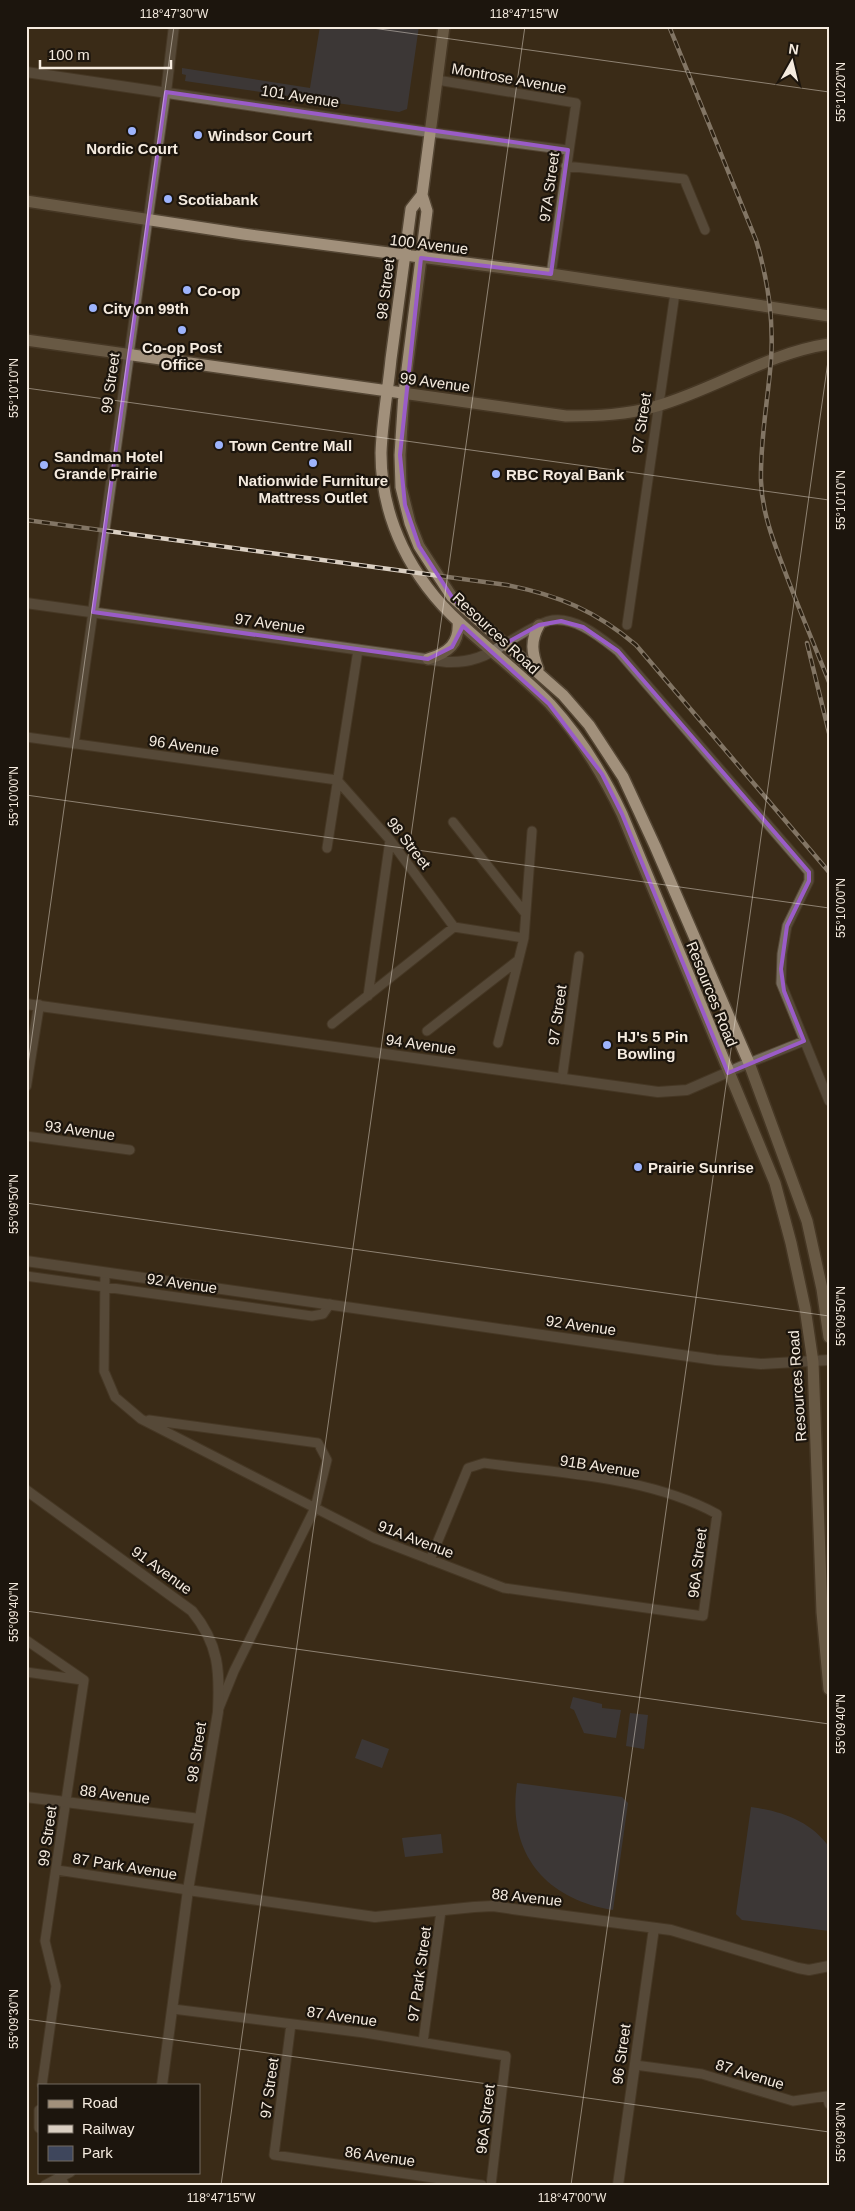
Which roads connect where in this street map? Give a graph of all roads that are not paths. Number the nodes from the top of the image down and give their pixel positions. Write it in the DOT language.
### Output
graph roads {
  1 [pos="174,26"];
  2 [pos="444,26"];
  3 [pos="26,72"];
  4 [pos="437,80"];
  5 [pos="166,92"];
  6 [pos="576,103"];
  7 [pos="430,132"];
  8 [pos="568,150"];
  9 [pos="566,166"];
  10 [pos="422,195"];
  11 [pos="26,201"];
  12 [pos="147,219"];
  13 [pos="706,230"];
  14 [pos="404,256"];
  15 [pos="421,258"];
  16 [pos="551,274"];
  17 [pos="675,293"];
  18 [pos="829,316"];
  19 [pos="26,340"];
  20 [pos="829,344"];
  21 [pos="129,354"];
  22 [pos="388,390"];
  23 [pos="404,393"];
  24 [pos="658,406"];
  25 [pos="26,603"];
  26 [pos="93,612"];
  27 [pos="458,621"];
  28 [pos="539,625"];
  29 [pos="627,625"];
  30 [pos="506,643"];
  31 [pos="358,650"];
  32 [pos="492,652"];
  33 [pos="428,659"];
  34 [pos="538,671"];
  35 [pos="26,737"];
  36 [pos="74,744"];
  37 [pos="337,780"];
  38 [pos="453,822"];
  39 [pos="532,831"];
  40 [pos="390,840"];
  41 [pos="327,848"];
  42 [pos="525,913"];
  43 [pos="454,927"];
  44 [pos="524,938"];
  45 [pos="579,956"];
  46 [pos="517,961"];
  47 [pos="368,996"];
  48 [pos="26,1004"];
  49 [pos="39,1006"];
  50 [pos="332,1024"];
  51 [pos="427,1030"];
  52 [pos="804,1041"];
  53 [pos="498,1043"];
  54 [pos="749,1062"];
  55 [pos="728,1073"];
  56 [pos="562,1079"];
  57 [pos="26,1086"];
  58 [pos="829,1101"];
  59 [pos="26,1136"];
  60 [pos="130,1150"];
  61 [pos="26,1261"];
  62 [pos="105,1273"];
  63 [pos="26,1276"];
  64 [pos="104,1287"];
  65 [pos="330,1304"];
  66 [pos="829,1337"];
  67 [pos="829,1360"];
  68 [pos="813,1362"];
  69 [pos="141,1419"];
  70 [pos="26,1490"];
  71 [pos="315,1508"];
  72 [pos="717,1514"];
  73 [pos="430,1560"];
  74 [pos="704,1616"];
  75 [pos="26,1640"];
  76 [pos="26,1672"];
  77 [pos="84,1680"];
  78 [pos="829,1689"];
  79 [pos="218,1712"];
  80 [pos="26,1796"];
  81 [pos="67,1803"];
  82 [pos="200,1819"];
  83 [pos="57,1870"];
  84 [pos="188,1890"];
  85 [pos="441,1911"];
  86 [pos="654,1928"];
  87 [pos="829,1966"];
  88 [pos="173,2009"];
  89 [pos="292,2024"];
  90 [pos="423,2042"];
  91 [pos="506,2056"];
  92 [pos="635,2065"];
  93 [pos="42,2084"];
  94 [pos="162,2084"];
  95 [pos="828,2100"];
  96 [pos="274,2155"];
  97 [pos="63,2176"];
  98 [pos="45,2185"];
  99 [pos="482,2185"];
  100 [pos="491,2185"];
  101 [pos="618,2185"];
  1 -- 5 [label="street, 99 Street"];
  2 -- 4 [label="main road, 98 Street"];
  3 -- 5 [label="street, 101 Avenue"];
  4 -- 6 [label="street, Montrose Avenue"];
  4 -- 7 [label="main road, 98 Street"];
  5 -- 7 [label="street, 101 Avenue"];
  5 -- 12 [label="street, 99 Street"];
  6 -- 8 [label="street, 97A Street"];
  7 -- 8 [label="street, 101 Avenue"];
  7 -- 10 [label="main road, 98 Street"];
  8 -- 9 [label="street, 97A Street"];
  9 -- 13 [label="street"];
  9 -- 16 [label="street, 97A Street"];
  10 -- 14 [label="main road, 98 Street"];
  10 -- 15 [label="main road, 98 Street"];
  11 -- 12 [label="main road, 100 Avenue"];
  12 -- 14 [label="main road, 100 Avenue"];
  12 -- 21 [label="street, 99 Street"];
  14 -- 15 [label="main road, 100 Avenue"];
  14 -- 22 [label="main road, 98 Street"];
  15 -- 16 [label="main road, 100 Avenue"];
  15 -- 23 [label="main road, 98 Street"];
  16 -- 17 [label="main road, 100 Avenue"];
  17 -- 18 [label="main road, 100 Avenue"];
  17 -- 24 [label="street, 97 Street"];
  19 -- 21 [label="main road, 99 Avenue"];
  20 -- 24 [label="main road, 99 Avenue"];
  21 -- 22 [label="main road, 99 Avenue"];
  21 -- 26 [label="street, 99 Street"];
  22 -- 23 [label="main road, 99 Avenue"];
  22 -- 27 [label="main road, Resources Road"];
  23 -- 24 [label="main road, 99 Avenue"];
  23 -- 30 [label="main road, Resources Road"];
  24 -- 29 [label="street, 97 Street"];
  25 -- 26 [label="street, 97 Avenue"];
  26 -- 31 [label="street, 97 Avenue"];
  26 -- 36 [label="street, 99 Street"];
  27 -- 32 [label="main road, Resources Road"];
  27 -- 33 [label="main road"];
  28 -- 30 [label="street"];
  28 -- 34 [label="main road"];
  28 -- 52 [label="street"];
  30 -- 32 [label="street, 97 Avenue"];
  30 -- 34 [label="main road, Resources Road"];
  31 -- 33 [label="street, 97 Avenue"];
  31 -- 37 [label="street"];
  32 -- 33 [label="street, 97 Avenue"];
  32 -- 55 [label="main road, Resources Road"];
  34 -- 54 [label="main road, Resources Road"];
  35 -- 36 [label="street, 96 Avenue"];
  36 -- 37 [label="street, 96 Avenue"];
  37 -- 40 [label="street, 98 Street"];
  37 -- 41 [label="street"];
  38 -- 42 [label="street"];
  39 -- 42 [label="street"];
  40 -- 43 [label="street, 98 Street"];
  40 -- 47 [label="street"];
  42 -- 44 [label="street"];
  43 -- 44 [label="street"];
  43 -- 47 [label="street"];
  44 -- 46 [label="street"];
  45 -- 56 [label="street, 97 Street"];
  46 -- 51 [label="street"];
  46 -- 53 [label="street"];
  47 -- 50 [label="street"];
  48 -- 49 [label="street, 94 Avenue"];
  49 -- 56 [label="street, 94 Avenue"];
  49 -- 57 [label="street"];
  52 -- 54 [label="street, 94 Avenue"];
  52 -- 58 [label="street"];
  54 -- 55 [label="street, 94 Avenue"];
  54 -- 66 [label="main road, Resources Road"];
  55 -- 56 [label="street, 94 Avenue"];
  55 -- 68 [label="main road, Resources Road"];
  59 -- 60 [label="street, 93 Avenue"];
  61 -- 62 [label="street, 92 Avenue"];
  62 -- 64 [label="street, 91A Avenue"];
  62 -- 65 [label="street, 92 Avenue"];
  63 -- 64 [label="street, 92 Avenue"];
  64 -- 65 [label="street, 92 Avenue"];
  64 -- 69 [label="street, 91A Avenue"];
  65 -- 68 [label="street, 92 Avenue"];
  67 -- 68 [label="street, 92 Avenue"];
  68 -- 78 [label="main road, Resources Road"];
  69 -- 71 [label="street, 91A Avenue"];
  69 -- 71 [label="street, 98 Street"];
  70 -- 79 [label="street, 91 Avenue"];
  71 -- 73 [label="street, 91A Avenue"];
  71 -- 79 [label="street, 98 Street"];
  72 -- 73 [label="street, 91B Avenue"];
  72 -- 74 [label="street, 96A Street"];
  73 -- 74 [label="street, 91A Avenue"];
  75 -- 77 [label="street"];
  76 -- 77 [label="street"];
  77 -- 81 [label="street, 99 Street"];
  79 -- 82 [label="street, 98 Street"];
  80 -- 81 [label="street, 88 Avenue"];
  81 -- 82 [label="street, 88 Avenue"];
  81 -- 83 [label="street, 99 Street"];
  82 -- 84 [label="street, 98 Street"];
  83 -- 84 [label="street, 87 Park Avenue"];
  83 -- 93 [label="street, 99 Street"];
  84 -- 85 [label="street, 88 Avenue"];
  84 -- 88 [label="street, 98 Street"];
  85 -- 86 [label="street, 88 Avenue"];
  85 -- 90 [label="street, 97 Park Street"];
  86 -- 87 [label="street, 88 Avenue"];
  86 -- 92 [label="street, 96 Street"];
  88 -- 89 [label="street, 87 Avenue"];
  88 -- 94 [label="street, 98 Street"];
  89 -- 90 [label="street, 87 Avenue"];
  89 -- 96 [label="street, 97 Street"];
  90 -- 91 [label="street, 87 Avenue"];
  91 -- 100 [label="street, 96A Street"];
  92 -- 95 [label="street, 87 Avenue"];
  92 -- 101 [label="street, 96 Street"];
  96 -- 99 [label="street, 86 Avenue"];
  97 -- 98 [label="street"];
}
